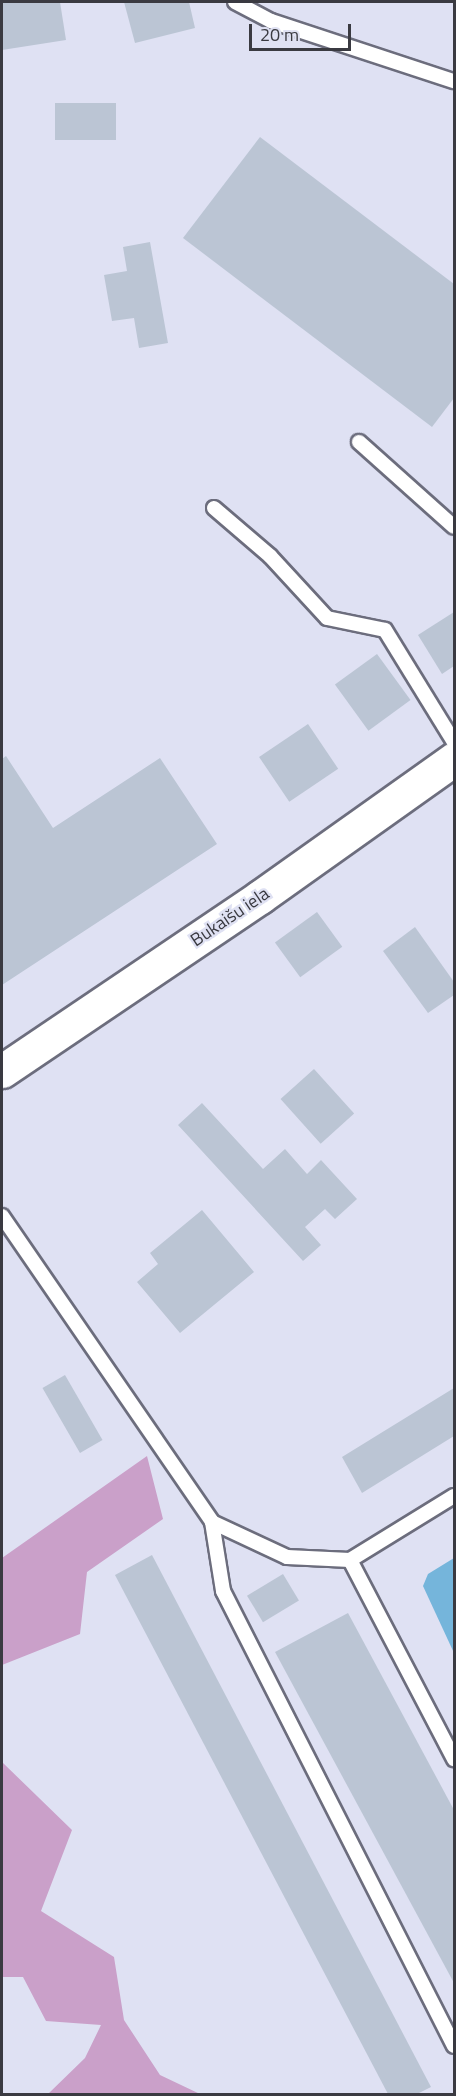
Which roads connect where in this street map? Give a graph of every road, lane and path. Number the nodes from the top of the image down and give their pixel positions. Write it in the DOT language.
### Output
graph roads {
  1 [pos="235,2"];
  2 [pos="454,81"];
  3 [pos="359,442"];
  4 [pos="214,508"];
  5 [pos="454,527"];
  6 [pos="454,742"];
  7 [pos="454,759"];
  8 [pos="2,1071"];
  9 [pos="2,1216"];
  10 [pos="454,1496"];
  11 [pos="212,1522"];
  12 [pos="350,1560"];
  13 [pos="454,1760"];
  14 [pos="454,2046"];
  1 -- 2 [label="lane"];
  3 -- 5 [label="lane"];
  4 -- 6 [label="lane"];
  7 -- 8 [label="street, Bukaišu iela"];
  9 -- 11 [label="lane"];
  10 -- 12 [label="lane"];
  11 -- 12 [label="lane"];
  11 -- 14 [label="lane"];
  12 -- 13 [label="lane"];
}
